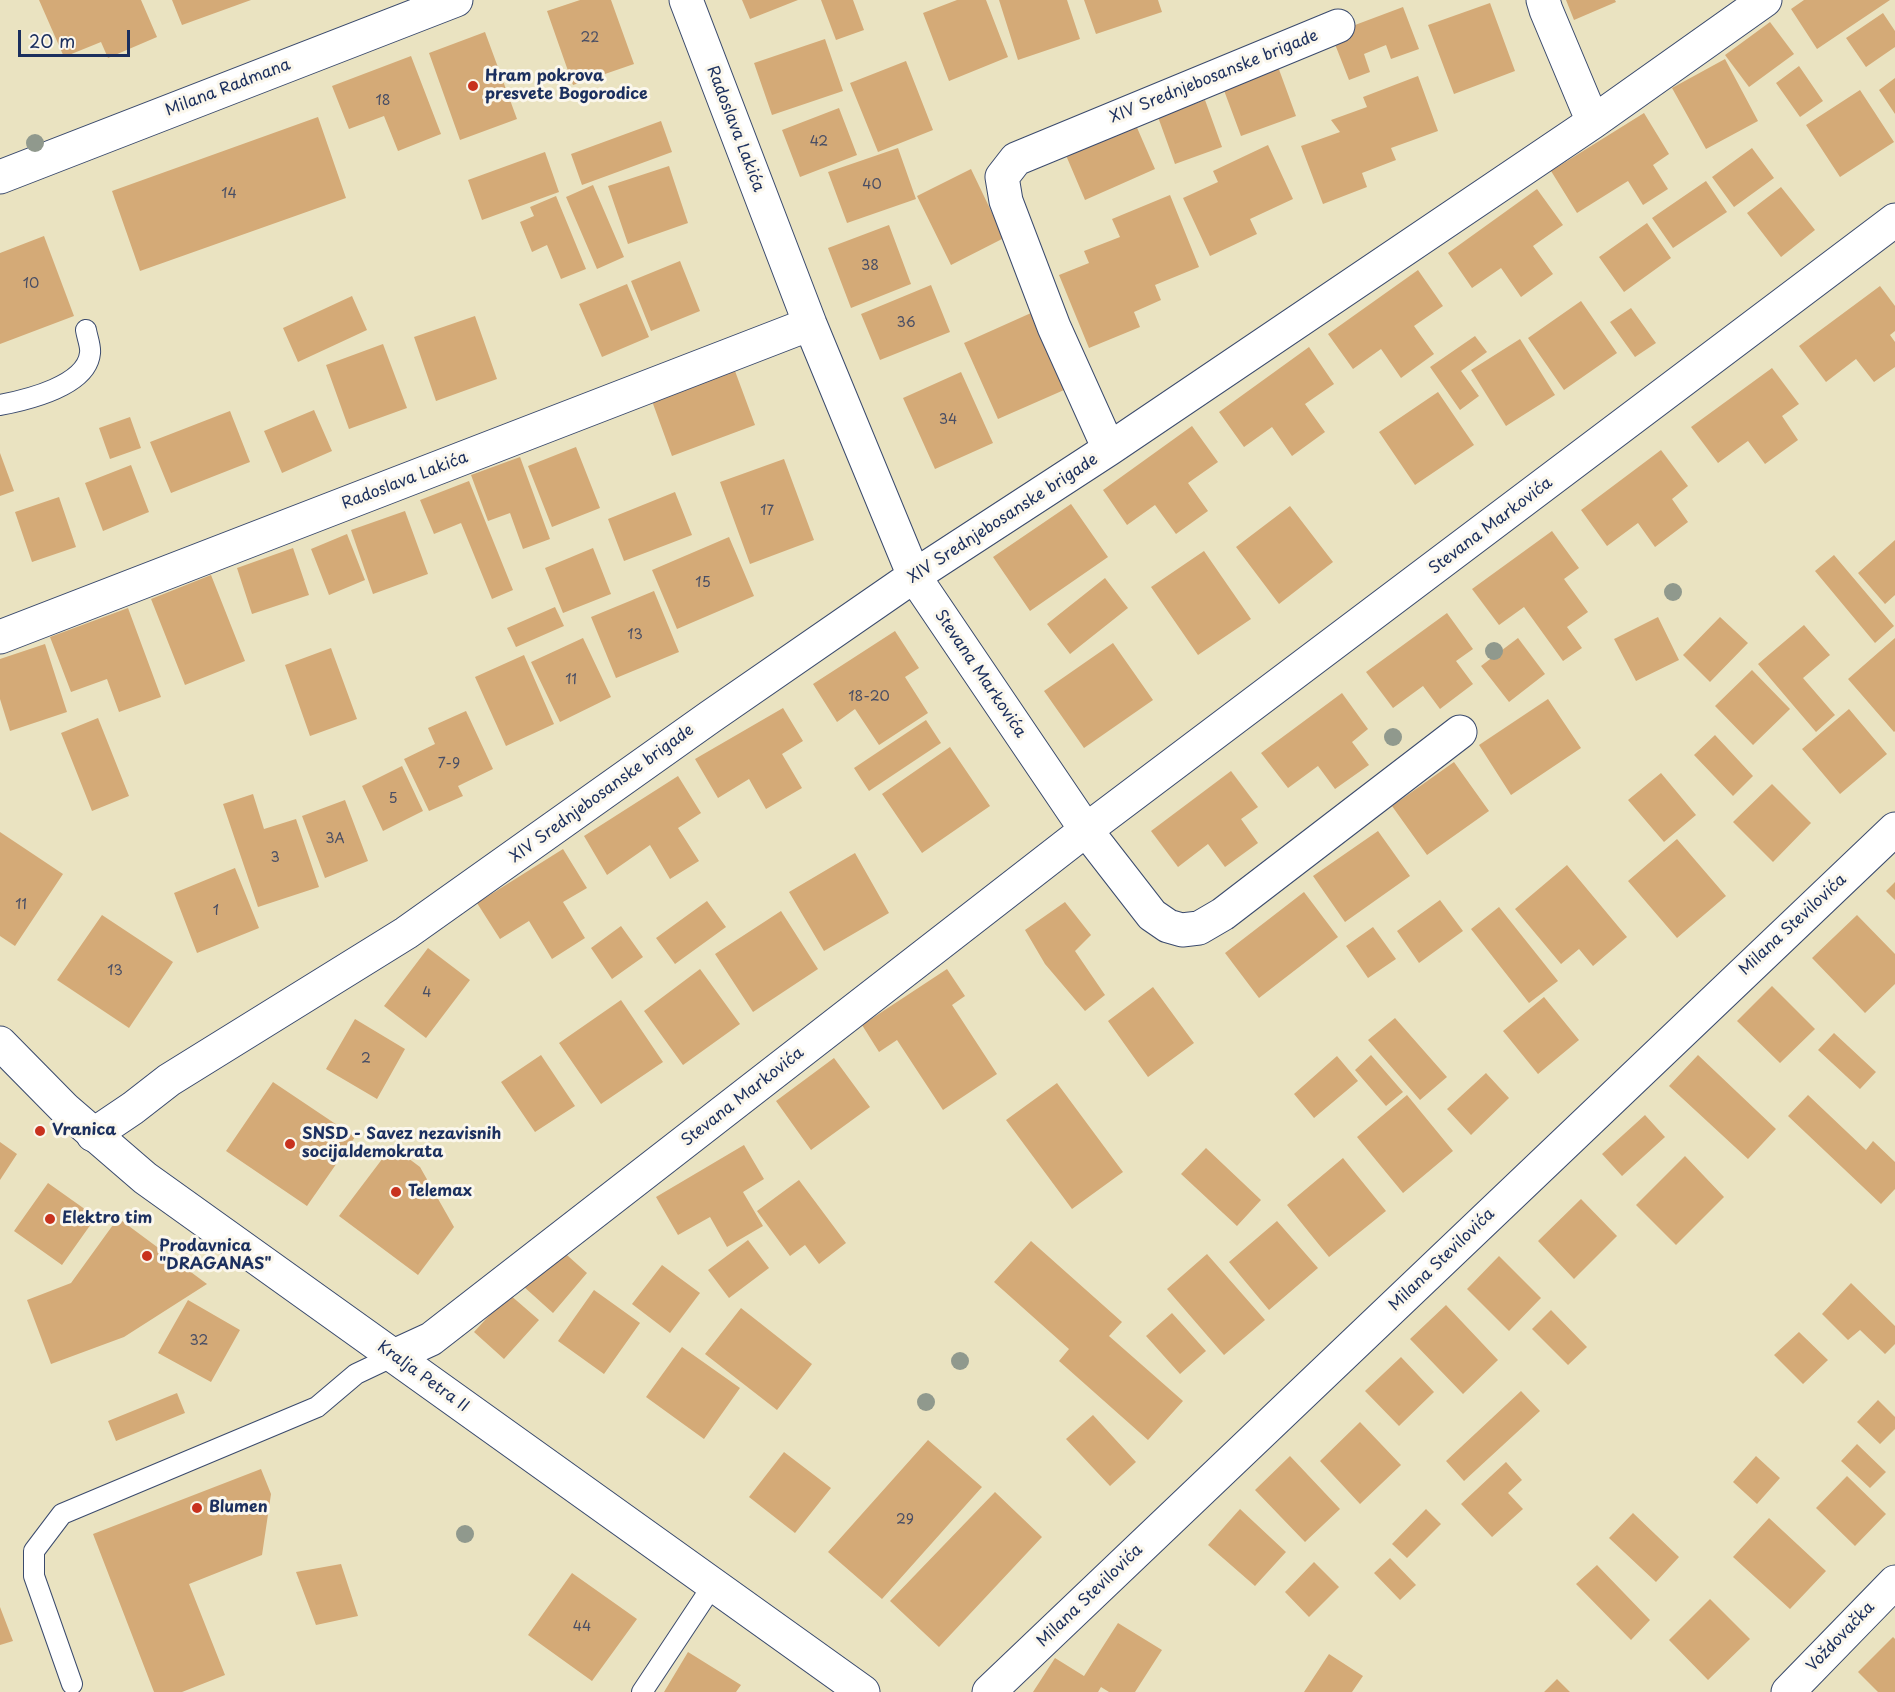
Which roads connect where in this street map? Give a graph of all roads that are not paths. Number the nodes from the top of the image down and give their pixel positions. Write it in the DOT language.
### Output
graph roads {
  1 [pos="456,0"];
  2 [pos="686,0"];
  3 [pos="1543,0"];
  4 [pos="1765,0"];
  5 [pos="1338,26"];
  6 [pos="1593,122"];
  7 [pos="0,177"];
  8 [pos="1895,220"];
  9 [pos="810,324"];
  10 [pos="86,330"];
  11 [pos="0,405"];
  12 [pos="1109,449"];
  13 [pos="914,576"];
  14 [pos="0,637"];
  15 [pos="1460,732"];
  16 [pos="1895,829"];
  17 [pos="1086,830"];
  18 [pos="0,1043"];
  19 [pos="93,1135"];
  20 [pos="394,1356"];
  21 [pos="1895,1582"];
  22 [pos="713,1585"];
  23 [pos="72,1684"];
  24 [pos="642,1692"];
  25 [pos="863,1692"];
  26 [pos="989,1692"];
  27 [pos="1788,1692"];
  1 -- 7 [label="street, Milana Radmana"];
  2 -- 9 [label="street, Radoslava Lakića"];
  3 -- 6 [label="street"];
  4 -- 6 [label="street, XIV Srednjebosanske brigade"];
  5 -- 12 [label="street, XIV Srednjebosanske brigade"];
  6 -- 12 [label="street, XIV Srednjebosanske brigade"];
  8 -- 17 [label="street, Stevana Markovića"];
  9 -- 13 [label="street, Radoslava Lakića"];
  9 -- 14 [label="street, Radoslava Lakića"];
  10 -- 11 [label="lane"];
  12 -- 13 [label="street, XIV Srednjebosanske brigade"];
  13 -- 17 [label="street, Stevana Markovića"];
  13 -- 19 [label="street, XIV Srednjebosanske brigade"];
  15 -- 17 [label="street, Stevana Markovića"];
  16 -- 26 [label="street, Milana Stevilovića"];
  17 -- 20 [label="street, Stevana Markovića"];
  18 -- 19 [label="street, Kralja Petra II"];
  19 -- 20 [label="street, Kralja Petra II"];
  20 -- 22 [label="street, Kralja Petra II"];
  20 -- 23 [label="lane"];
  21 -- 27 [label="street, Voždovačka"];
  22 -- 24 [label="lane"];
  22 -- 25 [label="street, Kralja Petra II"];
}
